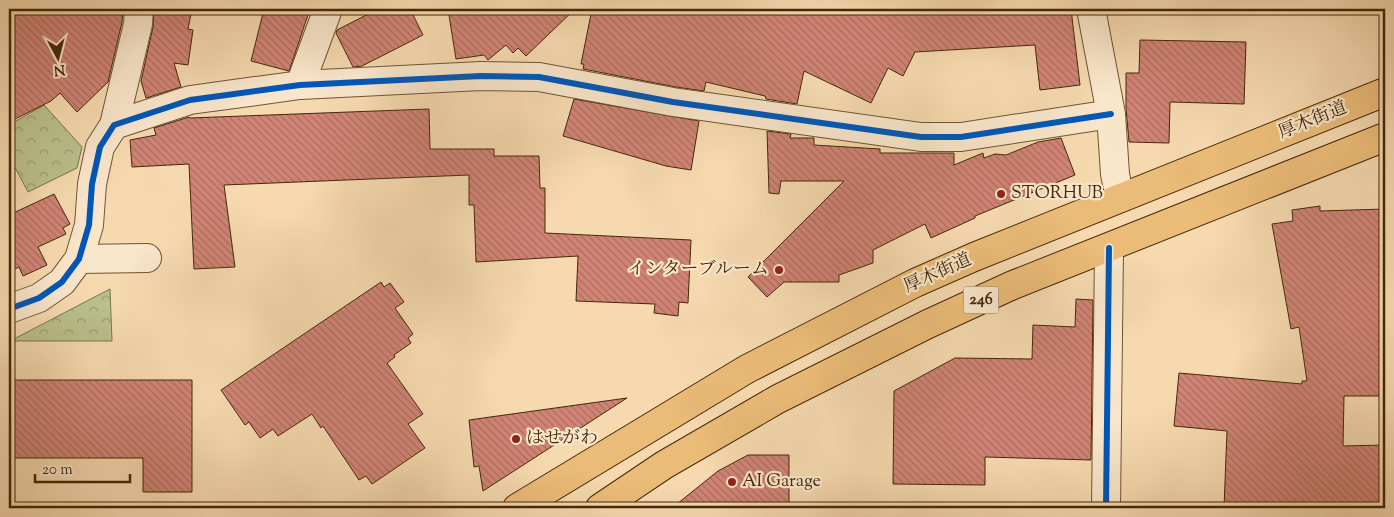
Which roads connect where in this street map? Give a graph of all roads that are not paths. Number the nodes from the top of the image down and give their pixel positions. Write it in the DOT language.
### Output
graph roads {
  1 [pos="139,9"];
  2 [pos="328,9"];
  3 [pos="1091,9"];
  4 [pos="300,85"];
  5 [pos="1385,92"];
  6 [pos="1111,114"];
  7 [pos="114,125"];
  8 [pos="1385,137"];
  9 [pos="1120,198"];
  10 [pos="1110,248"];
  11 [pos="147,258"];
  12 [pos="79,259"];
  13 [pos="9,309"];
  14 [pos="517,508"];
  15 [pos="600,508"];
  16 [pos="1106,508"];
  1 -- 7 [label="street"];
  2 -- 4 [label="street"];
  3 -- 6 [label="street"];
  4 -- 6 [label="street"];
  4 -- 7 [label="street"];
  5 -- 9 [label="highway, 厚木街道 / 246"];
  6 -- 9 [label="street"];
  7 -- 12 [label="street"];
  8 -- 10 [label="highway, 246"];
  9 -- 14 [label="highway, 厚木街道 / 246"];
  10 -- 15 [label="highway, 246"];
  10 -- 16 [label="street"];
  11 -- 12 [label="street"];
  12 -- 13 [label="street"];
}
